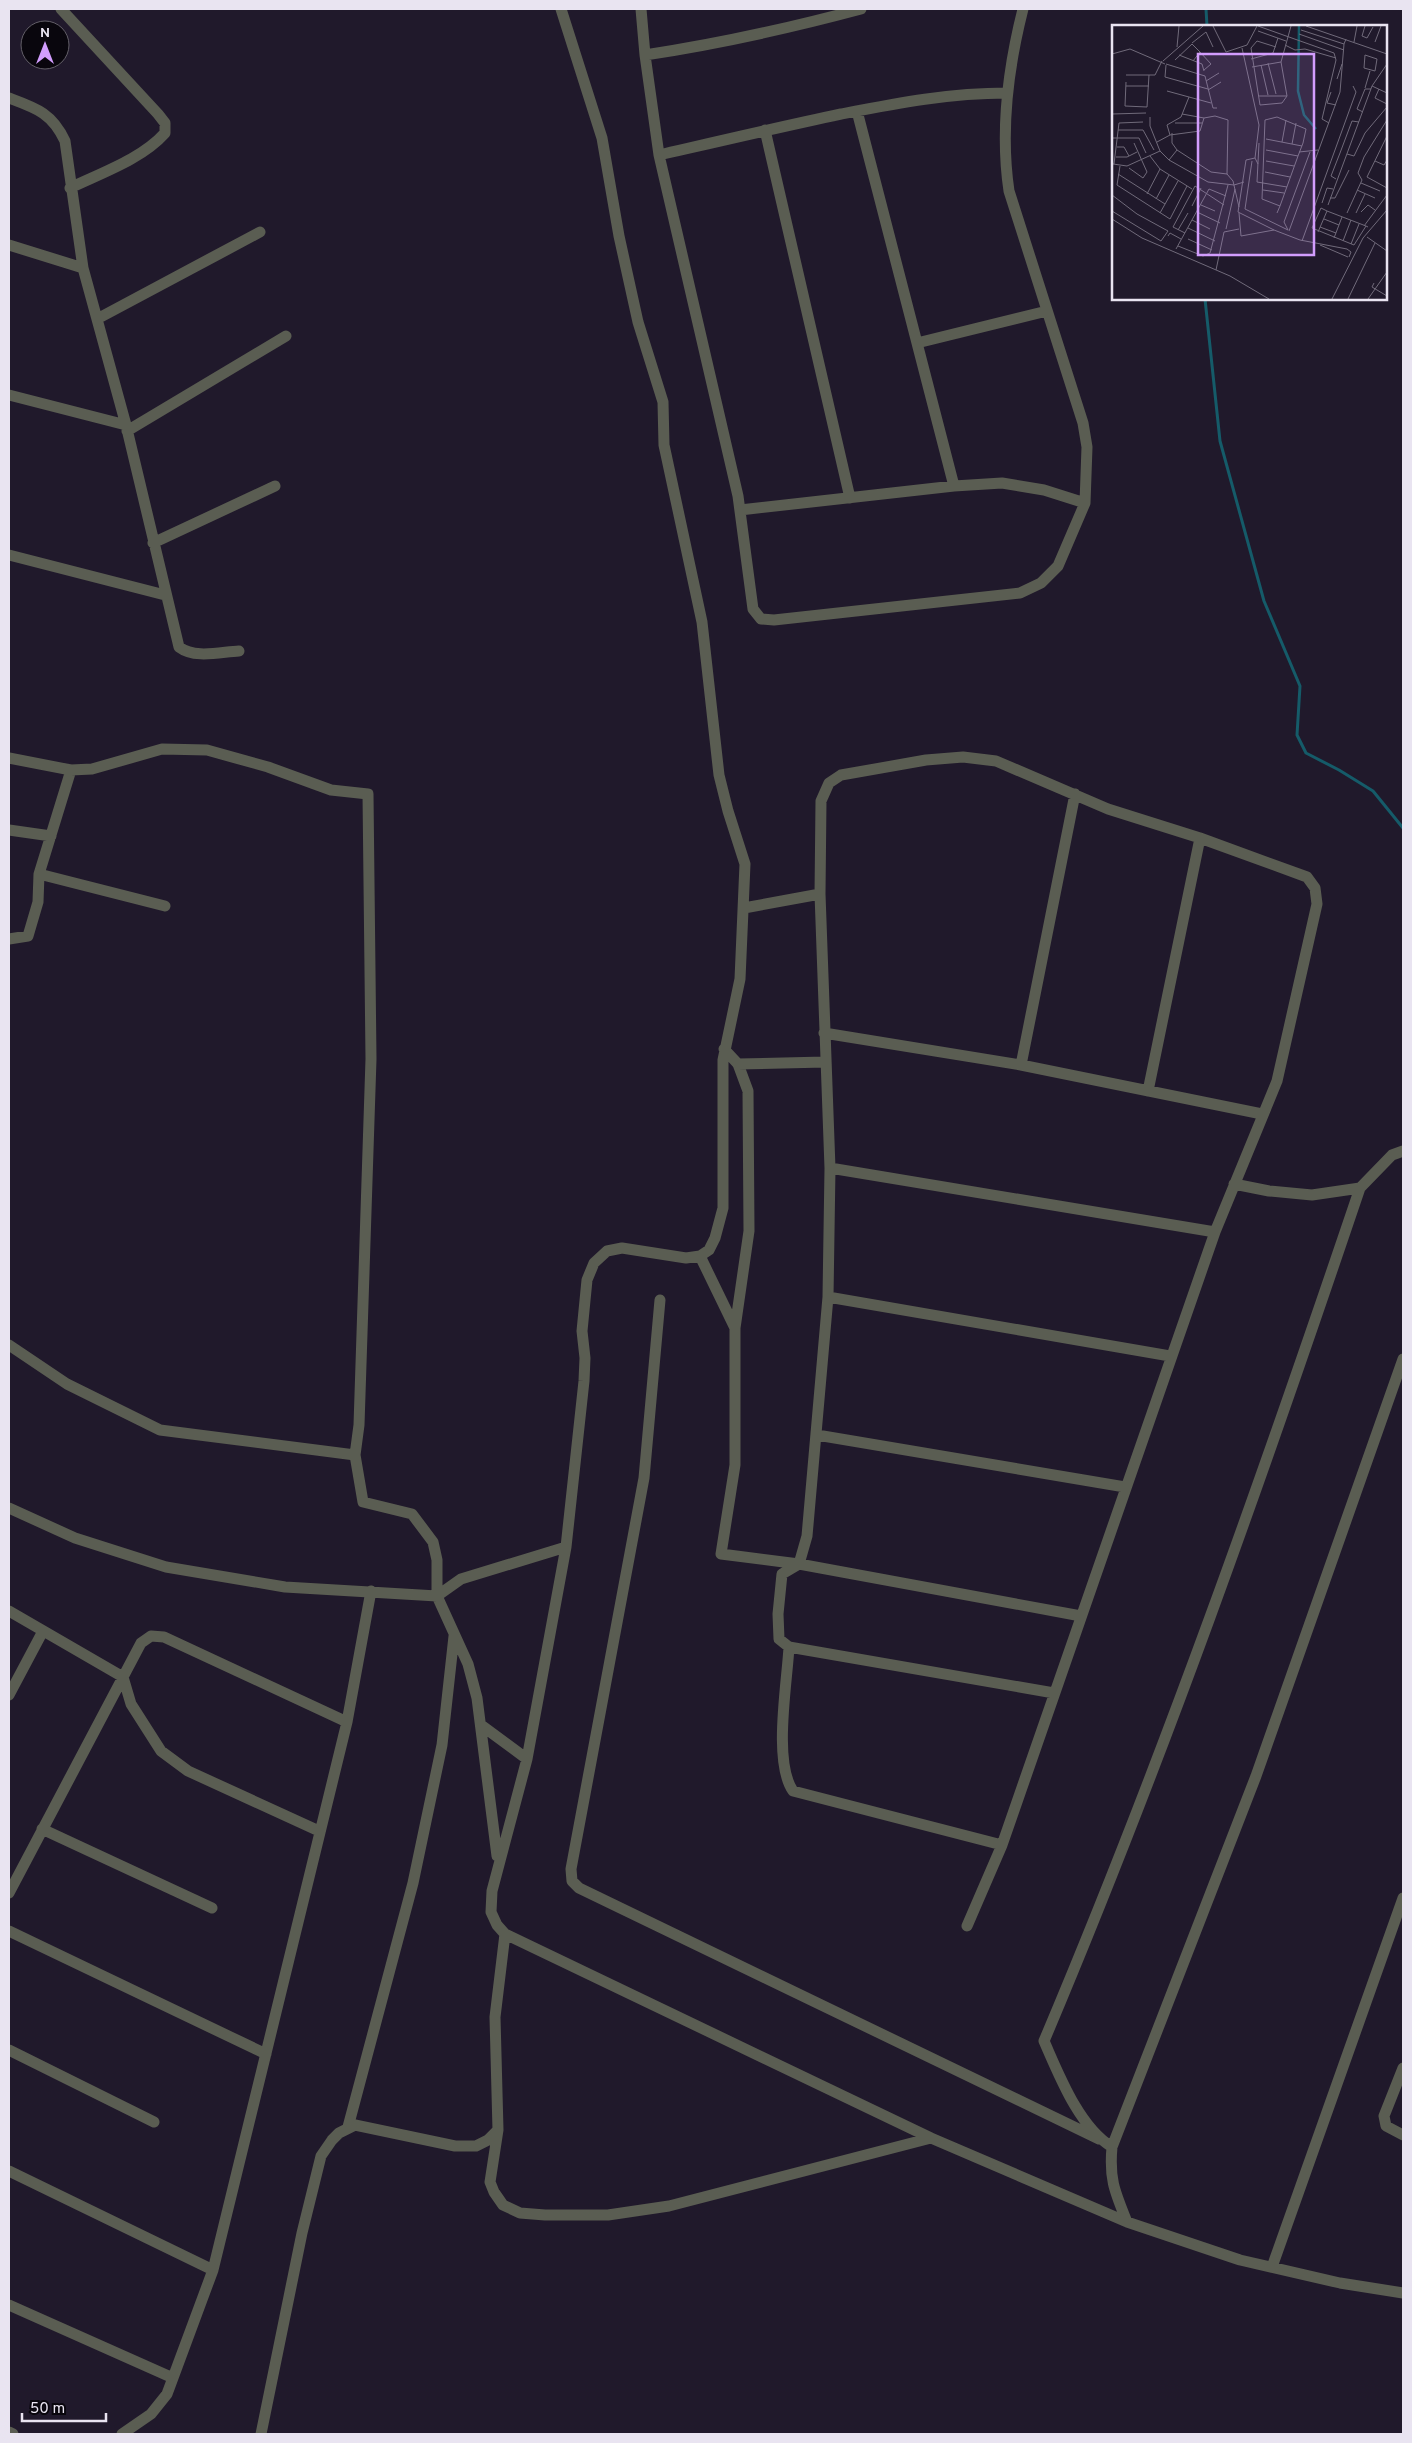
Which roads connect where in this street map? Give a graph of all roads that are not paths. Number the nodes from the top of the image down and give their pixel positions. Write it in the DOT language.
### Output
graph roads {
  1 [pos="61,9"];
  2 [pos="561,9"];
  3 [pos="641,9"];
  4 [pos="861,9"];
  5 [pos="1023,9"];
  6 [pos="645,55"];
  7 [pos="1007,93"];
  8 [pos="9,98"];
  9 [pos="857,111"];
  10 [pos="765,130"];
  11 [pos="659,155"];
  12 [pos="70,188"];
  13 [pos="260,232"];
  14 [pos="9,245"];
  15 [pos="83,268"];
  16 [pos="1047,311"];
  17 [pos="97,320"];
  18 [pos="286,336"];
  19 [pos="917,343"];
  20 [pos="9,395"];
  21 [pos="126,428"];
  22 [pos="274,486"];
  23 [pos="954,486"];
  24 [pos="850,498"];
  25 [pos="1085,503"];
  26 [pos="740,510"];
  27 [pos="153,544"];
  28 [pos="9,555"];
  29 [pos="164,594"];
  30 [pos="239,651"];
  31 [pos="9,758"];
  32 [pos="71,770"];
  33 [pos="1075,794"];
  34 [pos="9,830"];
  35 [pos="51,836"];
  36 [pos="1200,838"];
  37 [pos="39,874"];
  38 [pos="820,894"];
  39 [pos="165,906"];
  40 [pos="744,908"];
  41 [pos="9,939"];
  42 [pos="824,1033"];
  43 [pos="724,1049"];
  44 [pos="825,1062"];
  45 [pos="738,1064"];
  46 [pos="1021,1065"];
  47 [pos="1148,1091"];
  48 [pos="1262,1114"];
  49 [pos="1403,1151"];
  50 [pos="830,1168"];
  51 [pos="1234,1184"];
  52 [pos="1360,1188"];
  53 [pos="1215,1232"];
  54 [pos="700,1256"];
  55 [pos="828,1297"];
  56 [pos="660,1300"];
  57 [pos="734,1328"];
  58 [pos="9,1345"];
  59 [pos="1170,1356"];
  60 [pos="1403,1359"];
  61 [pos="817,1435"];
  62 [pos="355,1455"];
  63 [pos="1125,1487"];
  64 [pos="9,1508"];
  65 [pos="566,1547"];
  66 [pos="799,1564"];
  67 [pos="371,1591"];
  68 [pos="437,1596"];
  69 [pos="9,1611"];
  70 [pos="1081,1616"];
  71 [pos="43,1631"];
  72 [pos="455,1635"];
  73 [pos="789,1647"];
  74 [pos="123,1678"];
  75 [pos="1054,1693"];
  76 [pos="9,1695"];
  77 [pos="347,1722"];
  78 [pos="482,1725"];
  79 [pos="527,1758"];
  80 [pos="42,1829"];
  81 [pos="319,1831"];
  82 [pos="1002,1844"];
  83 [pos="498,1863"];
  84 [pos="9,1892"];
  85 [pos="1403,1898"];
  86 [pos="212,1908"];
  87 [pos="967,1926"];
  88 [pos="9,1932"];
  89 [pos="505,1934"];
  90 [pos="9,2050"];
  91 [pos="266,2054"];
  92 [pos="1403,2068"];
  93 [pos="154,2122"];
  94 [pos="348,2127"];
  95 [pos="498,2130"];
  96 [pos="1403,2136"];
  97 [pos="931,2138"];
  98 [pos="1099,2139"];
  99 [pos="1112,2147"];
  100 [pos="9,2171"];
  101 [pos="1127,2222"];
  102 [pos="1272,2267"];
  103 [pos="213,2270"];
  104 [pos="1403,2293"];
  105 [pos="9,2305"];
  106 [pos="173,2378"];
  107 [pos="9,2432"];
  108 [pos="13,2434"];
  109 [pos="122,2434"];
  110 [pos="261,2434"];
  1 -- 12 [label="street"];
  2 -- 40 [label="street"];
  3 -- 6 [label="street"];
  4 -- 6 [label="street"];
  5 -- 7 [label="street"];
  6 -- 11 [label="street"];
  7 -- 9 [label="street"];
  7 -- 16 [label="street"];
  8 -- 12 [label="street"];
  9 -- 10 [label="street"];
  9 -- 19 [label="street"];
  10 -- 11 [label="street"];
  10 -- 24 [label="street"];
  11 -- 26 [label="street"];
  12 -- 15 [label="street"];
  13 -- 17 [label="street"];
  14 -- 15 [label="street"];
  15 -- 17 [label="street"];
  16 -- 19 [label="street"];
  16 -- 25 [label="street"];
  17 -- 21 [label="street"];
  18 -- 21 [label="street"];
  19 -- 23 [label="street"];
  20 -- 21 [label="street"];
  21 -- 27 [label="street"];
  22 -- 27 [label="street"];
  23 -- 24 [label="street"];
  23 -- 25 [label="street"];
  24 -- 26 [label="street"];
  25 -- 26 [label="street"];
  27 -- 29 [label="street"];
  28 -- 29 [label="street"];
  29 -- 30 [label="street"];
  31 -- 32 [label="street"];
  32 -- 35 [label="street"];
  32 -- 62 [label="street"];
  33 -- 36 [label="street"];
  33 -- 38 [label="street"];
  33 -- 46 [label="street"];
  34 -- 35 [label="street"];
  35 -- 37 [label="street"];
  36 -- 47 [label="street"];
  36 -- 48 [label="street"];
  37 -- 39 [label="street"];
  37 -- 41 [label="street"];
  38 -- 40 [label="street"];
  38 -- 42 [label="street"];
  40 -- 43 [label="street"];
  42 -- 44 [label="street"];
  42 -- 46 [label="street"];
  43 -- 45 [label="street"];
  43 -- 54 [label="street"];
  44 -- 45 [label="street"];
  44 -- 50 [label="street"];
  45 -- 57 [label="street"];
  46 -- 47 [label="street"];
  47 -- 48 [label="street"];
  48 -- 51 [label="street"];
  49 -- 52 [label="street"];
  50 -- 53 [label="street"];
  50 -- 55 [label="street"];
  51 -- 52 [label="street"];
  51 -- 53 [label="street"];
  52 -- 98 [label="street"];
  53 -- 59 [label="street"];
  54 -- 57 [label="street"];
  54 -- 65 [label="street"];
  55 -- 59 [label="street"];
  55 -- 61 [label="street"];
  56 -- 98 [label="street"];
  57 -- 66 [label="street"];
  58 -- 62 [label="street"];
  59 -- 63 [label="street"];
  60 -- 99 [label="street"];
  61 -- 63 [label="street"];
  61 -- 66 [label="street"];
  62 -- 68 [label="street"];
  63 -- 70 [label="street"];
  64 -- 67 [label="street"];
  65 -- 68 [label="street"];
  65 -- 79 [label="street"];
  66 -- 70 [label="street"];
  66 -- 73 [label="street"];
  67 -- 68 [label="street"];
  67 -- 77 [label="street"];
  68 -- 72 [label="street"];
  69 -- 71 [label="street"];
  70 -- 75 [label="street"];
  71 -- 74 [label="street"];
  71 -- 76 [label="street"];
  72 -- 78 [label="street"];
  72 -- 94 [label="street"];
  73 -- 75 [label="street"];
  73 -- 82 [label="street"];
  74 -- 77 [label="street"];
  74 -- 80 [label="street"];
  74 -- 81 [label="street"];
  75 -- 82 [label="street"];
  77 -- 81 [label="street"];
  78 -- 79 [label="street"];
  78 -- 83 [label="street"];
  79 -- 83 [label="street"];
  80 -- 84 [label="street"];
  80 -- 86 [label="street"];
  81 -- 91 [label="street"];
  82 -- 87 [label="street"];
  83 -- 89 [label="street"];
  85 -- 102 [label="street"];
  88 -- 91 [label="street"];
  89 -- 95 [label="street"];
  89 -- 97 [label="street"];
  90 -- 93 [label="street"];
  91 -- 103 [label="street"];
  92 -- 96 [label="street"];
  94 -- 95 [label="street"];
  94 -- 110 [label="street"];
  95 -- 97 [label="street"];
  97 -- 101 [label="street"];
  98 -- 99 [label="street"];
  99 -- 101 [label="street"];
  100 -- 103 [label="street"];
  101 -- 102 [label="street"];
  102 -- 104 [label="street"];
  103 -- 106 [label="street"];
  105 -- 106 [label="street"];
  106 -- 109 [label="street"];
  107 -- 108 [label="street"];
}
